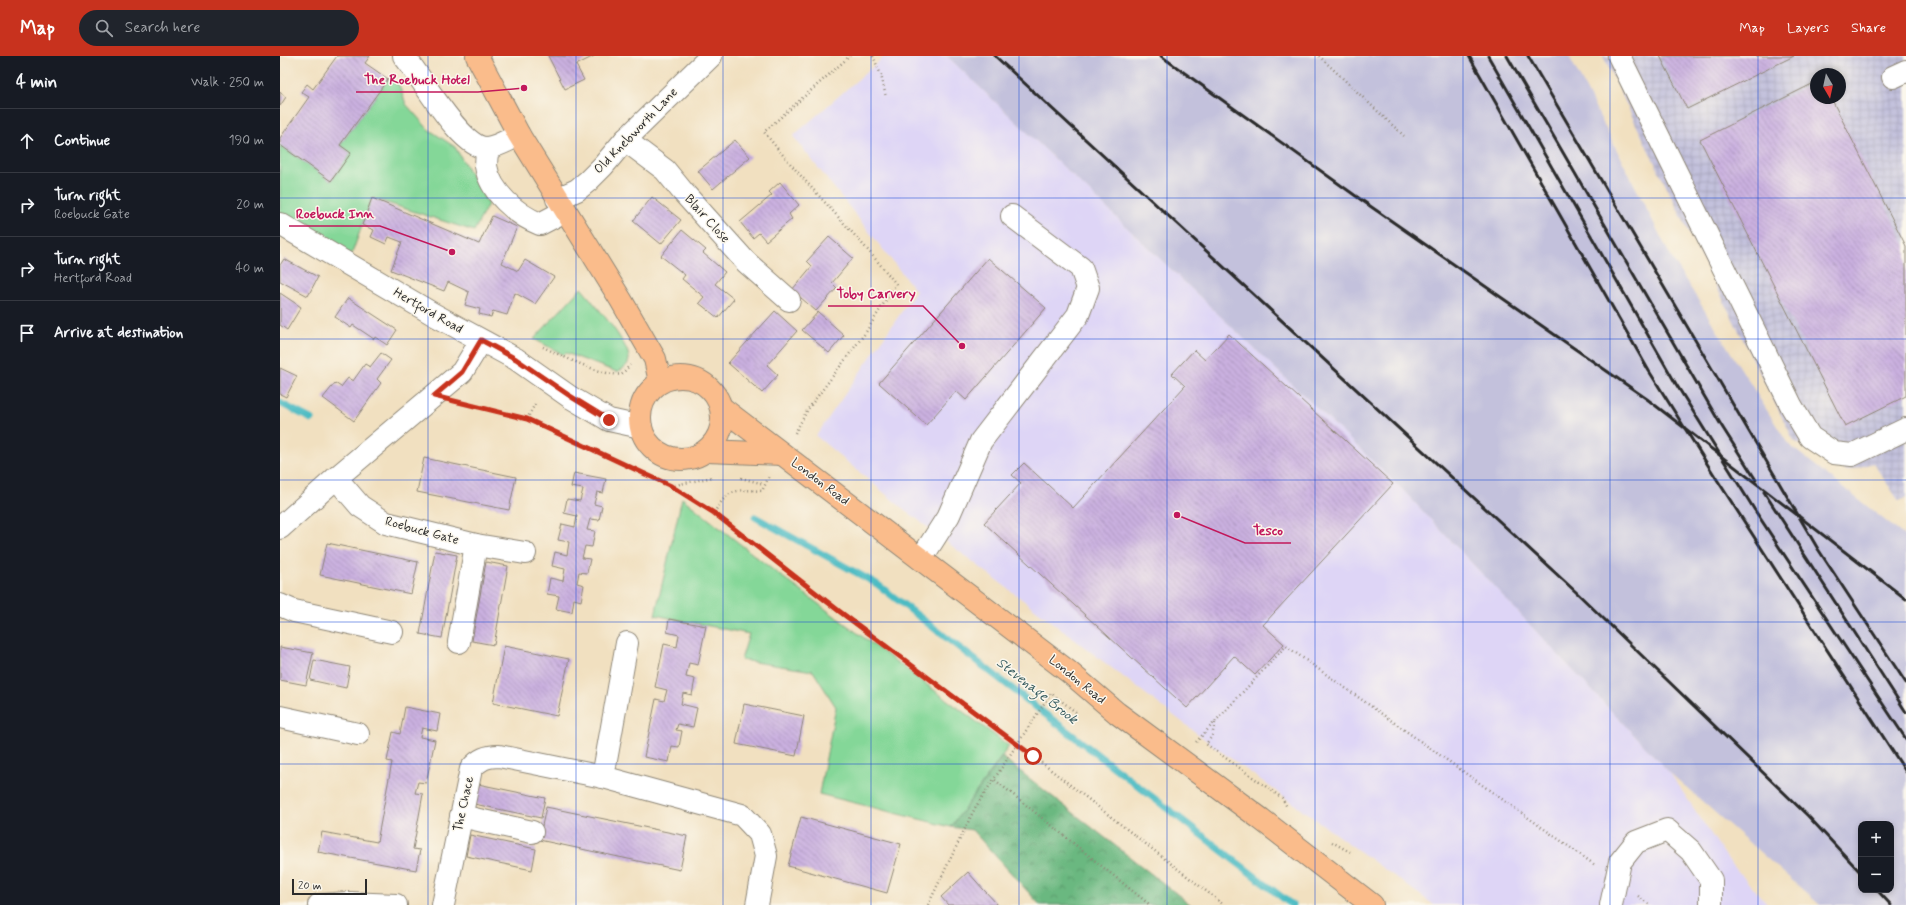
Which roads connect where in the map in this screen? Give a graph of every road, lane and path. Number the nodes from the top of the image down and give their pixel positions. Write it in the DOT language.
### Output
graph roads {
  1 [pos="404,56"];
  2 [pos="477,56"];
  3 [pos="711,56"];
  4 [pos="850,56"];
  5 [pos="873,56"];
  6 [pos="1319,56"];
  7 [pos="1619,56"];
  8 [pos="886,97"];
  9 [pos="519,136"];
  10 [pos="1404,136"];
  11 [pos="625,140"];
  12 [pos="488,148"];
  13 [pos="561,205"];
  14 [pos="1012,216"];
  15 [pos="280,224"];
  16 [pos="789,300"];
  17 [pos="481,340"];
  18 [pos="542,346"];
  19 [pos="632,362"];
  20 [pos="660,382"];
  21 [pos="434,396"];
  22 [pos="537,400"];
  23 [pos="722,408"];
  24 [pos="527,419"];
  25 [pos="641,427"];
  26 [pos="1906,429"];
  27 [pos="793,435"];
  28 [pos="707,451"];
  29 [pos="782,454"];
  30 [pos="720,475"];
  31 [pos="734,476"];
  32 [pos="336,478"];
  33 [pos="671,486"];
  34 [pos="714,513"];
  35 [pos="280,528"];
  36 [pos="476,545"];
  37 [pos="526,553"];
  38 [pos="921,559"];
  39 [pos="280,605"];
  40 [pos="392,632"];
  41 [pos="459,642"];
  42 [pos="627,643"];
  43 [pos="1051,694"];
  44 [pos="280,717"];
  45 [pos="1215,722"];
  46 [pos="358,734"];
  47 [pos="1194,744"];
  48 [pos="1017,745"];
  49 [pos="603,777"];
  50 [pos="995,780"];
  51 [pos="1288,809"];
  52 [pos="461,816"];
  53 [pos="532,832"];
  54 [pos="1616,880"];
  55 [pos="319,905"];
  56 [pos="396,905"];
  57 [pos="443,905"];
  58 [pos="757,905"];
  59 [pos="928,905"];
  60 [pos="1150,905"];
  61 [pos="1224,905"];
  62 [pos="1372,905"];
  63 [pos="1612,905"];
  64 [pos="1650,905"];
  65 [pos="1711,905"];
  1 -- 12 [label="street"];
  2 -- 9 [label="main road"];
  3 -- 11 [label="street, Old Knebworth Lane"];
  4 -- 27 [label="path"];
  5 -- 8 [label="path"];
  6 -- 10 [label="path"];
  7 -- 26 [label="street"];
  9 -- 12 [label="street"];
  9 -- 13 [label="main road"];
  11 -- 13 [label="street, Old Knebworth Lane"];
  11 -- 16 [label="street, Blair Close"];
  12 -- 13 [label="street, Old Knebworth Lane"];
  13 -- 20 [label="main road"];
  14 -- 38 [label="street"];
  15 -- 17 [label="street, Hertford Road"];
  17 -- 21 [label="street"];
  17 -- 25 [label="street, Hertford Road"];
  18 -- 19 [label="path"];
  20 -- 23 [label="main road"];
  20 -- 25 [label="main road"];
  21 -- 24 [label="path"];
  21 -- 32 [label="street"];
  22 -- 24 [label="path"];
  23 -- 28 [label="main road"];
  23 -- 29 [label="main road, London Road"];
  24 -- 33 [label="path"];
  25 -- 28 [label="main road"];
  28 -- 29 [label="main road"];
  29 -- 38 [label="main road, London Road"];
  30 -- 33 [label="path"];
  31 -- 34 [label="path"];
  32 -- 35 [label="street"];
  32 -- 36 [label="street, Roebuck Gate"];
  33 -- 34 [label="path"];
  34 -- 48 [label="path"];
  36 -- 37 [label="street, Roebuck Gate"];
  36 -- 41 [label="street"];
  38 -- 62 [label="main road, London Road"];
  39 -- 40 [label="street"];
  42 -- 49 [label="street"];
  43 -- 48 [label="path"];
  44 -- 46 [label="street"];
  45 -- 47 [label="path"];
  45 -- 51 [label="path"];
  45 -- 54 [label="path"];
  48 -- 50 [label="path"];
  48 -- 61 [label="path"];
  49 -- 52 [label="street, The Chace"];
  49 -- 58 [label="street, The Chace"];
  50 -- 59 [label="path"];
  50 -- 60 [label="path"];
  52 -- 53 [label="street"];
  52 -- 57 [label="street, The Chace"];
  54 -- 63 [label="street"];
  54 -- 64 [label="path"];
  54 -- 65 [label="street"];
  55 -- 56 [label="street"];
}
